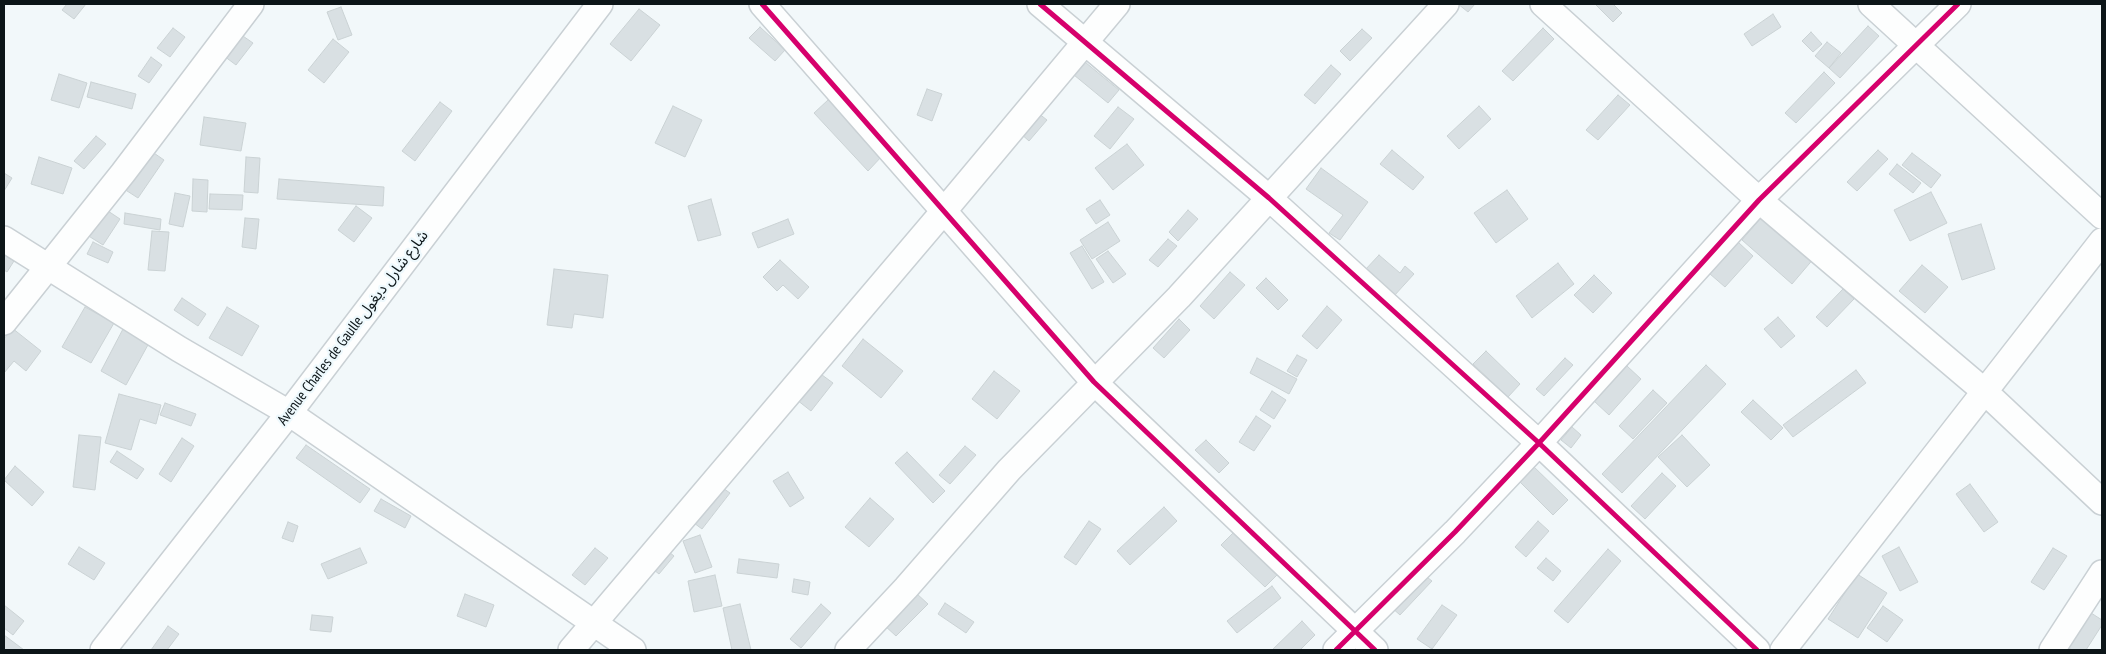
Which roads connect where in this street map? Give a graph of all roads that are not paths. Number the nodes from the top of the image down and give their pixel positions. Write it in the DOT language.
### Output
graph roads {
  1 [pos="250,4"];
  2 [pos="600,4"];
  3 [pos="762,4"];
  4 [pos="1040,4"];
  5 [pos="1117,4"];
  6 [pos="1446,4"];
  7 [pos="1543,4"];
  8 [pos="1871,4"];
  9 [pos="1958,4"];
  10 [pos="1085,44"];
  11 [pos="1917,46"];
  12 [pos="1269,198"];
  13 [pos="1759,200"];
  14 [pos="944,212"];
  15 [pos="2102,216"];
  16 [pos="4,239"];
  17 [pos="2102,240"];
  18 [pos="48,266"];
  19 [pos="4,322"];
  20 [pos="1094,382"];
  21 [pos="1983,390"];
  22 [pos="289,413"];
  23 [pos="1539,443"];
  24 [pos="2102,502"];
  25 [pos="2102,573"];
  26 [pos="593,625"];
  27 [pos="1356,631"];
  28 [pos="103,650"];
  29 [pos="571,650"];
  30 [pos="633,650"];
  31 [pos="848,650"];
  32 [pos="1336,650"];
  33 [pos="1375,650"];
  34 [pos="1757,650"];
  35 [pos="1783,650"];
  36 [pos="2052,650"];
  1 -- 18 [label="street"];
  2 -- 22 [label="street, Avenue Charles de Gaulle شارع شارل ديغول"];
  3 -- 14 [label="street"];
  4 -- 10 [label="street"];
  5 -- 10 [label="street"];
  6 -- 12 [label="street"];
  7 -- 13 [label="street"];
  8 -- 11 [label="street"];
  9 -- 11 [label="street"];
  10 -- 12 [label="street"];
  10 -- 14 [label="street"];
  11 -- 13 [label="street"];
  11 -- 15 [label="street"];
  12 -- 20 [label="street"];
  12 -- 23 [label="street"];
  13 -- 21 [label="street"];
  13 -- 23 [label="street"];
  14 -- 20 [label="street"];
  14 -- 26 [label="street"];
  16 -- 18 [label="street"];
  17 -- 21 [label="street"];
  18 -- 19 [label="street"];
  18 -- 22 [label="street"];
  20 -- 27 [label="street"];
  20 -- 31 [label="street"];
  21 -- 24 [label="street"];
  21 -- 35 [label="street"];
  22 -- 26 [label="street"];
  22 -- 28 [label="street, Avenue Charles de Gaulle شارع شارل ديغول"];
  23 -- 27 [label="street"];
  23 -- 34 [label="street"];
  25 -- 36 [label="street"];
  26 -- 29 [label="street"];
  26 -- 30 [label="street"];
  27 -- 32 [label="street"];
  27 -- 33 [label="street"];
}
